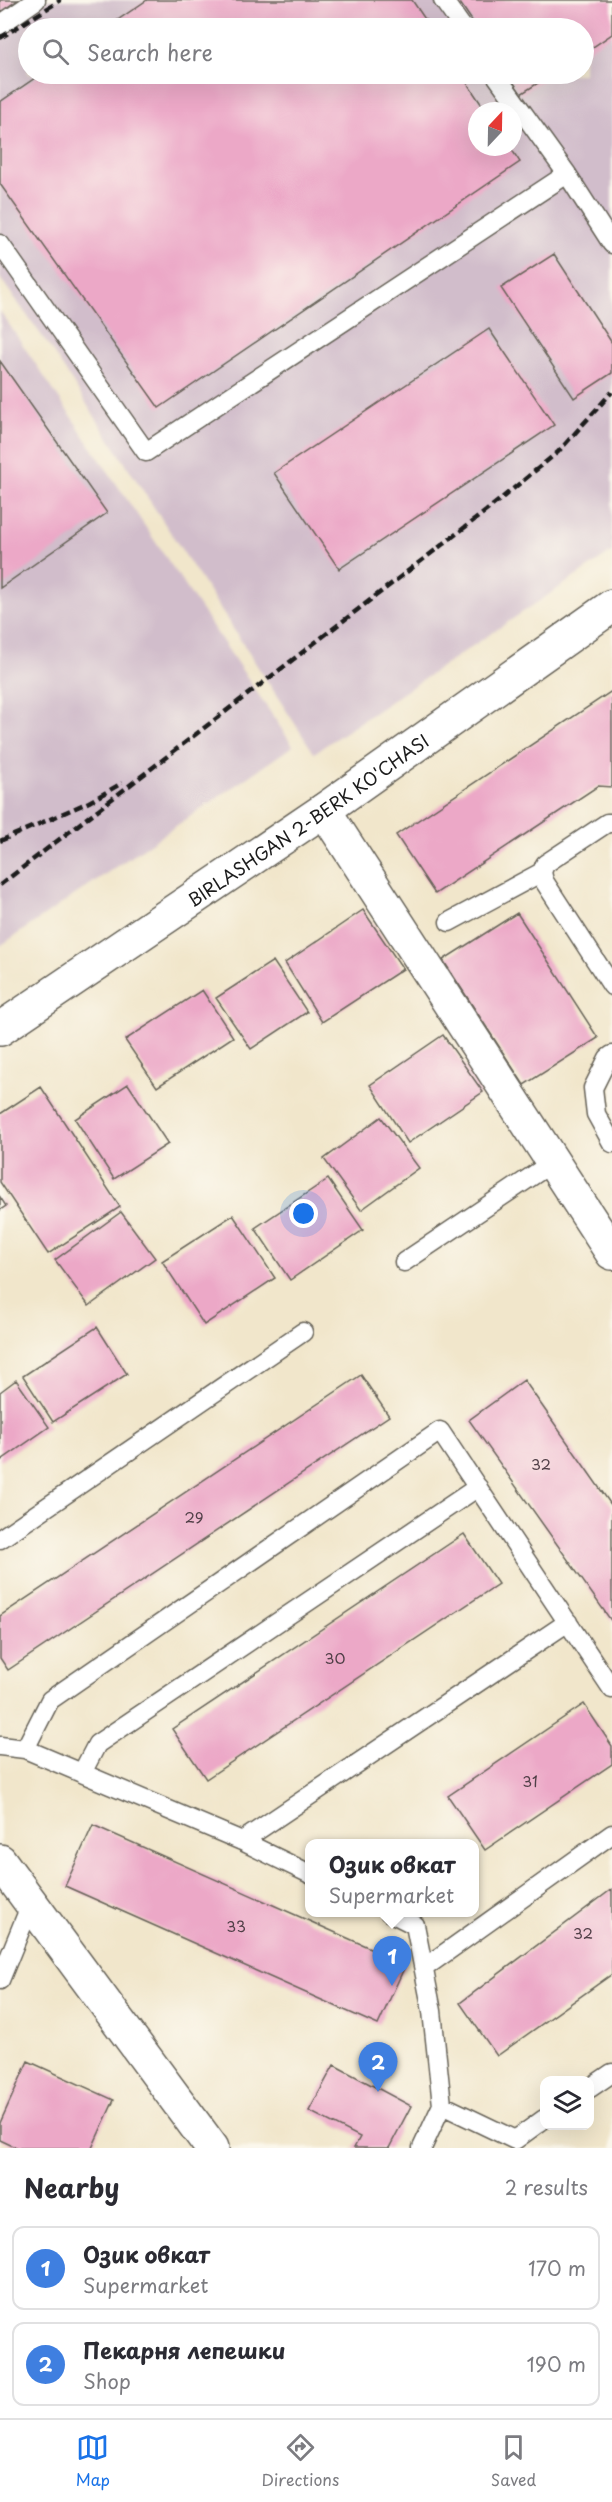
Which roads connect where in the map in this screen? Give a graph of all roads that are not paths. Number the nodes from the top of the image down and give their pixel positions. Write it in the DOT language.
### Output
graph roads {
  1 [pos="36,0"];
  2 [pos="442,0"];
  3 [pos="456,18"];
  4 [pos="0,25"];
  5 [pos="502,84"];
  6 [pos="567,174"];
  7 [pos="0,244"];
  8 [pos="612,244"];
  9 [pos="612,606"];
  10 [pos="324,810"];
  11 [pos="612,823"];
  12 [pos="542,872"];
  13 [pos="449,922"];
  14 [pos="612,986"];
  15 [pos="0,1029"];
  16 [pos="612,1055"];
  17 [pos="612,1143"];
  18 [pos="553,1162"];
  19 [pos="612,1253"];
  20 [pos="404,1262"];
  21 [pos="303,1332"];
  22 [pos="478,1487"];
  23 [pos="0,1539"];
  24 [pos="568,1622"];
  25 [pos="612,1689"];
  26 [pos="0,1746"];
  27 [pos="25,1749"];
  28 [pos="82,1773"];
  29 [pos="612,1834"];
  30 [pos="242,1841"];
  31 [pos="0,1861"];
  32 [pos="305,1872"];
  33 [pos="32,1904"];
  34 [pos="399,1917"];
  35 [pos="424,1968"];
  36 [pos="0,1980"];
  37 [pos="612,2073"];
  38 [pos="594,2085"];
  39 [pos="442,2105"];
  40 [pos="540,2122"];
  41 [pos="515,2144"];
  42 [pos="212,2148"];
  43 [pos="422,2148"];
  1 -- 4 [label="lane"];
  2 -- 3 [label="lane"];
  5 -- 6 [label="lane"];
  6 -- 7 [label="lane"];
  6 -- 8 [label="lane"];
  9 -- 10 [label="street, BIRLASHGAN 2-BERK KO'CHASI"];
  10 -- 15 [label="street, BIRLASHGAN 2-BERK KO'CHASI"];
  10 -- 18 [label="street"];
  11 -- 12 [label="lane"];
  12 -- 13 [label="lane"];
  12 -- 14 [label="lane"];
  16 -- 17 [label="lane"];
  18 -- 19 [label="street"];
  18 -- 20 [label="lane"];
  21 -- 23 [label="lane"];
  22 -- 24 [label="lane"];
  22 -- 27 [label="lane"];
  22 -- 28 [label="lane"];
  24 -- 25 [label="lane"];
  24 -- 30 [label="lane"];
  26 -- 27 [label="lane"];
  27 -- 28 [label="lane"];
  28 -- 30 [label="lane"];
  29 -- 35 [label="lane"];
  30 -- 32 [label="lane"];
  31 -- 33 [label="street"];
  33 -- 36 [label="lane"];
  33 -- 42 [label="street"];
  34 -- 35 [label="lane"];
  35 -- 39 [label="lane"];
  37 -- 38 [label="lane"];
  39 -- 41 [label="lane"];
  39 -- 43 [label="lane"];
  40 -- 41 [label="lane"];
}
